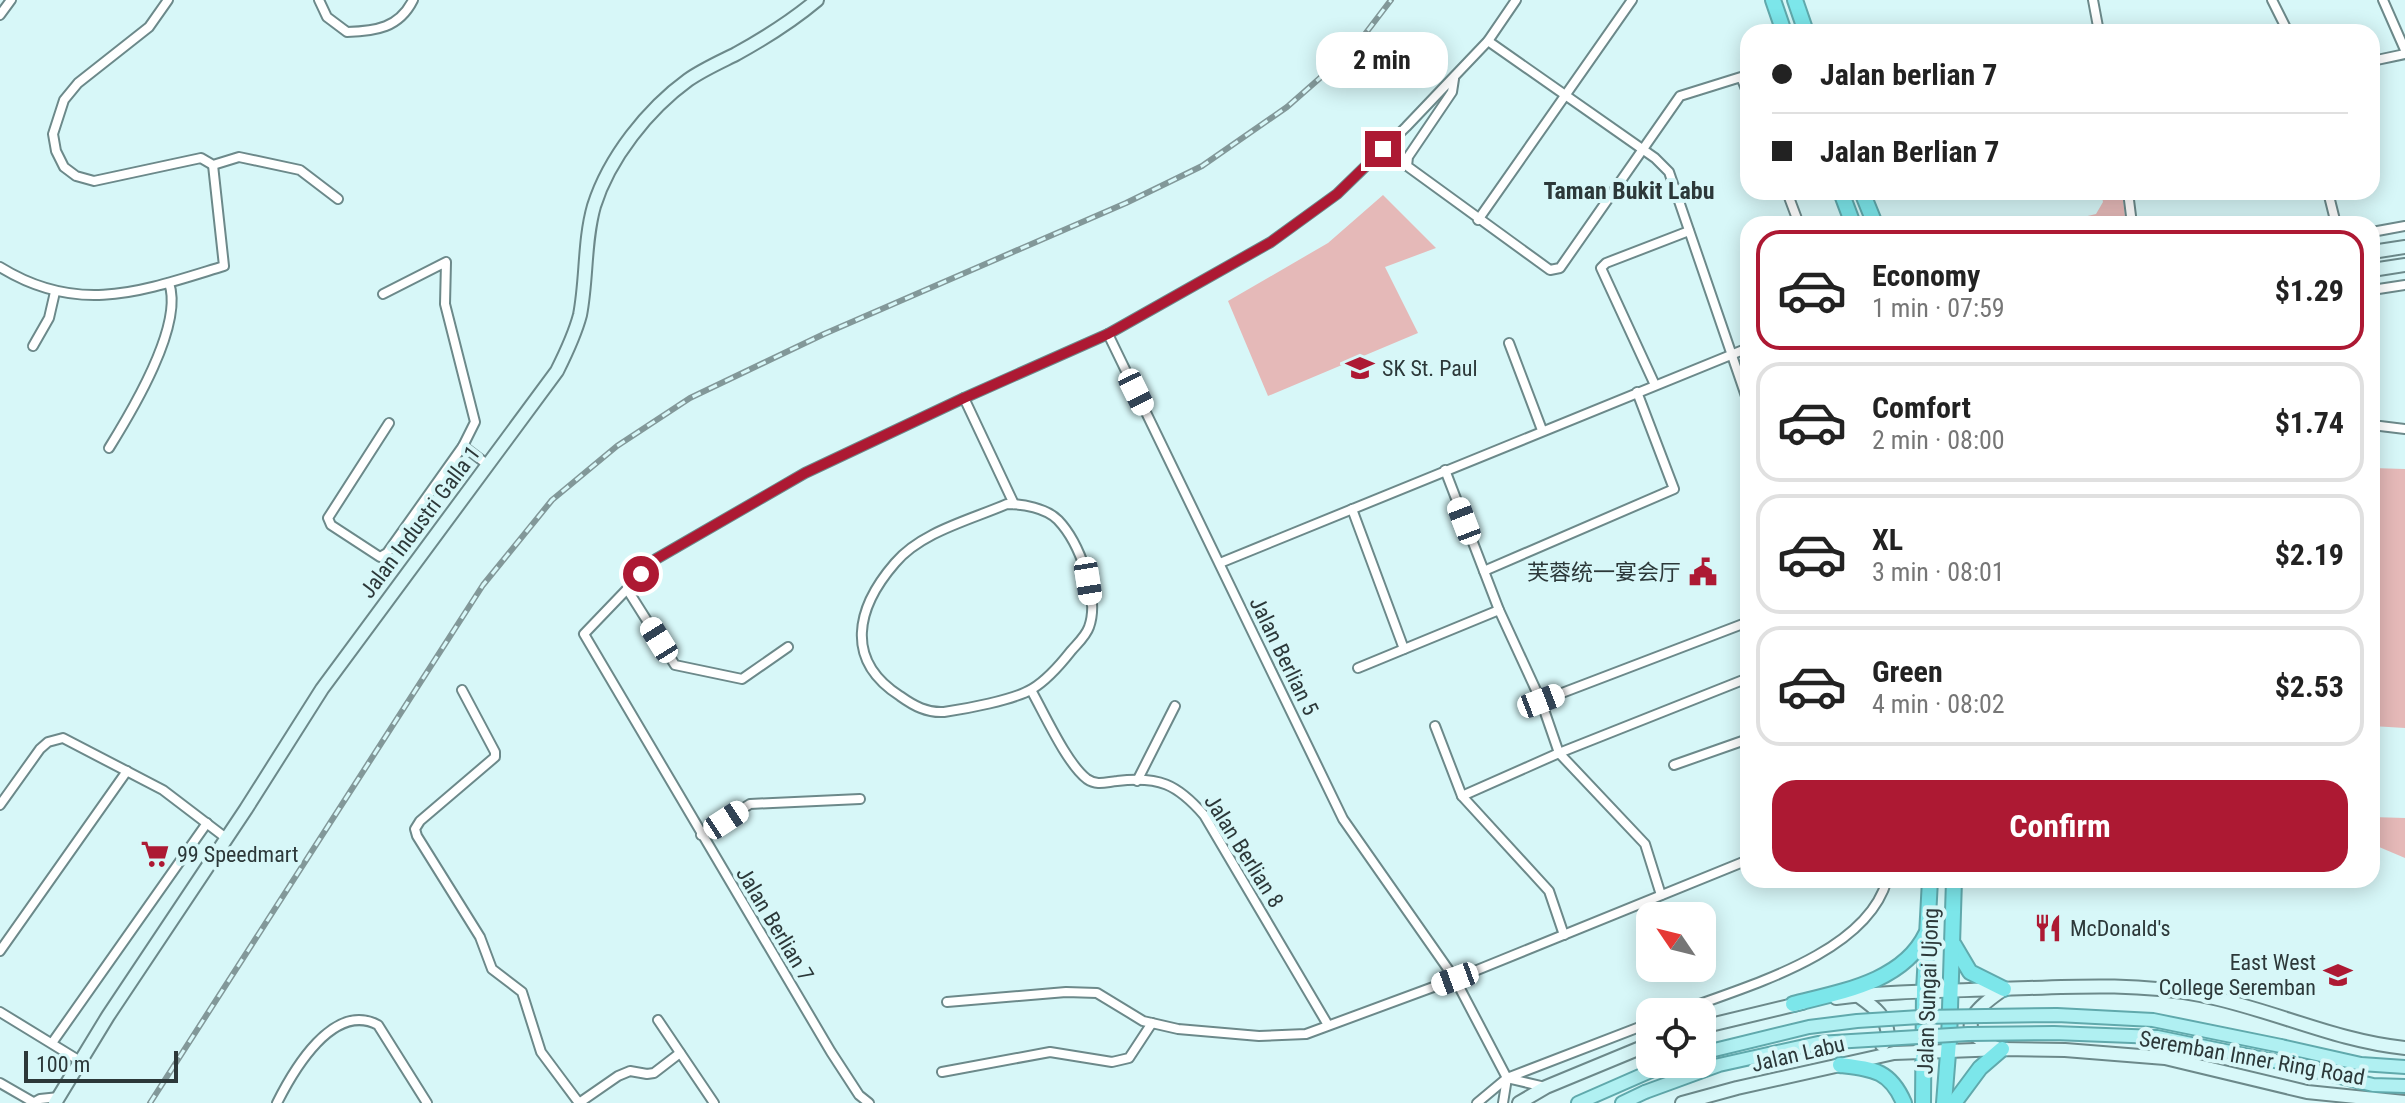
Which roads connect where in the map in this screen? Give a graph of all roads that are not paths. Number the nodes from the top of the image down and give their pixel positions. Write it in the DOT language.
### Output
graph roads {
  1 [pos="11,0"];
  2 [pos="168,0"];
  3 [pos="319,0"];
  4 [pos="413,0"];
  5 [pos="817,0"];
  6 [pos="1516,0"];
  7 [pos="1632,0"];
  8 [pos="1773,0"];
  9 [pos="1795,0"];
  10 [pos="2093,0"];
  11 [pos="2272,0"];
  12 [pos="2383,0"];
  13 [pos="0,15"];
  14 [pos="1781,24"];
  15 [pos="1803,24"];
  16 [pos="2098,24"];
  17 [pos="2284,24"];
  18 [pos="1488,41"];
  19 [pos="2405,52"];
  20 [pos="2380,59"];
  21 [pos="1740,77"];
  22 [pos="1454,79"];
  23 [pos="1566,95"];
  24 [pos="1642,148"];
  25 [pos="213,165"];
  26 [pos="338,199"];
  27 [pos="1478,220"];
  28 [pos="2405,226"];
  29 [pos="1689,231"];
  30 [pos="2380,231"];
  31 [pos="2405,247"];
  32 [pos="2380,251"];
  33 [pos="2405,265"];
  34 [pos="0,267"];
  35 [pos="2380,269"];
  36 [pos="169,283"];
  37 [pos="2405,285"];
  38 [pos="2380,289"];
  39 [pos="55,292"];
  40 [pos="383,294"];
  41 [pos="1108,334"];
  42 [pos="1509,343"];
  43 [pos="33,346"];
  44 [pos="1740,351"];
  45 [pos="1731,355"];
  46 [pos="1740,380"];
  47 [pos="1655,385"];
  48 [pos="1637,392"];
  49 [pos="964,398"];
  50 [pos="389,423"];
  51 [pos="2380,426"];
  52 [pos="2405,429"];
  53 [pos="1542,430"];
  54 [pos="463,446"];
  55 [pos="109,448"];
  56 [pos="488,465"];
  57 [pos="1445,470"];
  58 [pos="1014,504"];
  59 [pos="1352,509"];
  60 [pos="1220,563"];
  61 [pos="1484,571"];
  62 [pos="627,589"];
  63 [pos="1499,610"];
  64 [pos="1740,625"];
  65 [pos="788,647"];
  66 [pos="1404,649"];
  67 [pos="1358,668"];
  68 [pos="1740,681"];
  69 [pos="462,690"];
  70 [pos="1031,690"];
  71 [pos="1541,701"];
  72 [pos="1175,706"];
  73 [pos="1435,726"];
  74 [pos="1740,742"];
  75 [pos="1559,753"];
  76 [pos="1674,765"];
  77 [pos="127,771"];
  78 [pos="1137,781"];
  79 [pos="1462,796"];
  80 [pos="860,799"];
  81 [pos="0,805"];
  82 [pos="207,823"];
  83 [pos="701,835"];
  84 [pos="226,838"];
  85 [pos="1740,863"];
  86 [pos="1885,888"];
  87 [pos="1930,888"];
  88 [pos="1954,888"];
  89 [pos="1661,895"];
  90 [pos="1928,928"];
  91 [pos="1564,935"];
  92 [pos="1952,941"];
  93 [pos="0,951"];
  94 [pos="1455,979"];
  95 [pos="2004,989"];
  96 [pos="1951,990"];
  97 [pos="1924,991"];
  98 [pos="1857,995"];
  99 [pos="1715,998"];
  100 [pos="947,1002"];
  101 [pos="1793,1004"];
  102 [pos="0,1012"];
  103 [pos="658,1020"];
  104 [pos="1152,1023"];
  105 [pos="1716,1023"];
  106 [pos="1328,1025"];
  107 [pos="1636,1028"];
  108 [pos="52,1043"];
  109 [pos="2405,1048"];
  110 [pos="2002,1049"];
  111 [pos="1636,1050"];
  112 [pos="1716,1050"];
  113 [pos="1924,1052"];
  114 [pos="1948,1052"];
  115 [pos="680,1053"];
  116 [pos="1864,1059"];
  117 [pos="80,1061"];
  118 [pos="1840,1065"];
  119 [pos="2405,1067"];
  120 [pos="942,1072"];
  121 [pos="1507,1078"];
  122 [pos="1636,1078"];
  123 [pos="0,1083"];
  124 [pos="2405,1086"];
  125 [pos="1546,1087"];
  126 [pos="57,1100"];
  127 [pos="2405,1102"];
  128 [pos="33,1103"];
  129 [pos="277,1103"];
  130 [pos="427,1103"];
  131 [pos="579,1103"];
  132 [pos="714,1103"];
  133 [pos="869,1103"];
  134 [pos="1477,1103"];
  135 [pos="1503,1103"];
  136 [pos="1519,1103"];
  137 [pos="1578,1103"];
  138 [pos="1622,1103"];
  139 [pos="1682,1103"];
  140 [pos="1904,1103"];
  141 [pos="1923,1103"];
  142 [pos="1944,1103"];
  143 [pos="1954,1103"];
  1 -- 13 [label="street"];
  2 -- 25 [label="street"];
  3 -- 4 [label="street"];
  5 -- 56 [label="main road, Jalan Industri Galla 1"];
  6 -- 18 [label="street"];
  7 -- 23 [label="street"];
  8 -- 14 [label="highway"];
  9 -- 15 [label="highway"];
  10 -- 16 [label="street"];
  11 -- 17 [label="street"];
  12 -- 19 [label="street"];
  18 -- 22 [label="street"];
  18 -- 23 [label="street"];
  19 -- 20 [label="street"];
  21 -- 24 [label="street"];
  22 -- 27 [label="street"];
  22 -- 41 [label="street"];
  23 -- 24 [label="street"];
  23 -- 27 [label="street"];
  24 -- 27 [label="street"];
  24 -- 29 [label="street"];
  25 -- 26 [label="street"];
  25 -- 36 [label="street"];
  28 -- 30 [label="street"];
  29 -- 45 [label="street"];
  29 -- 47 [label="street"];
  31 -- 32 [label="main road"];
  33 -- 35 [label="main road"];
  34 -- 39 [label="street"];
  36 -- 39 [label="street"];
  36 -- 55 [label="street"];
  37 -- 38 [label="street"];
  39 -- 43 [label="street"];
  40 -- 54 [label="street"];
  41 -- 49 [label="street"];
  41 -- 60 [label="street, Jalan Berlian 5"];
  42 -- 53 [label="street"];
  44 -- 45 [label="street"];
  45 -- 46 [label="street"];
  45 -- 47 [label="street"];
  47 -- 48 [label="street"];
  48 -- 53 [label="street"];
  48 -- 61 [label="street"];
  49 -- 58 [label="street"];
  49 -- 62 [label="street"];
  50 -- 54 [label="street"];
  51 -- 52 [label="street"];
  53 -- 57 [label="street"];
  54 -- 56 [label="street"];
  56 -- 84 [label="main road, Jalan Industri Galla 1"];
  57 -- 59 [label="street"];
  57 -- 61 [label="street"];
  58 -- 70 [label="street"];
  58 -- 70 [label="street"];
  59 -- 60 [label="street"];
  59 -- 66 [label="street"];
  60 -- 94 [label="street, Jalan Berlian 5"];
  61 -- 63 [label="street"];
  62 -- 65 [label="street"];
  62 -- 83 [label="street, Jalan Berlian 7"];
  63 -- 66 [label="street"];
  63 -- 71 [label="street"];
  64 -- 71 [label="street"];
  66 -- 67 [label="street"];
  68 -- 75 [label="street"];
  69 -- 131 [label="street"];
  70 -- 78 [label="street, Jalan Berlian 8"];
  71 -- 75 [label="street"];
  72 -- 78 [label="street"];
  73 -- 79 [label="street"];
  74 -- 76 [label="street"];
  75 -- 79 [label="street"];
  75 -- 89 [label="street"];
  77 -- 81 [label="street"];
  77 -- 82 [label="street"];
  77 -- 93 [label="street"];
  78 -- 106 [label="street, Jalan Berlian 8"];
  79 -- 91 [label="street"];
  80 -- 83 [label="street"];
  82 -- 84 [label="street"];
  82 -- 108 [label="street"];
  83 -- 133 [label="street, Jalan Berlian 7"];
  84 -- 117 [label="main road, Jalan Industri Galla 1"];
  85 -- 89 [label="street"];
  86 -- 99 [label="street"];
  87 -- 90 [label="highway, Jalan Sungai Ujong"];
  88 -- 92 [label="highway, Jalan Sungai Ujong"];
  89 -- 91 [label="street"];
  90 -- 97 [label="highway, Jalan Sungai Ujong"];
  90 -- 101 [label="highway"];
  91 -- 94 [label="street"];
  92 -- 95 [label="highway"];
  92 -- 96 [label="highway, Jalan Sungai Ujong"];
  94 -- 106 [label="street"];
  94 -- 121 [label="street, Jalan Berlian 5"];
  95 -- 96 [label="main road, Seremban Inner Ring Road"];
  95 -- 109 [label="main road, Seremban Inner Ring Road"];
  95 -- 110 [label="main road"];
  96 -- 97 [label="main road, Seremban Inner Ring Road"];
  96 -- 114 [label="highway, Jalan Sungai Ujong"];
  97 -- 98 [label="main road, Jalan Labu"];
  97 -- 113 [label="highway, Jalan Sungai Ujong"];
  98 -- 101 [label="main road, Jalan Labu"];
  98 -- 116 [label="main road"];
  100 -- 104 [label="street"];
  101 -- 105 [label="main road, Jalan Labu"];
  102 -- 108 [label="street"];
  103 -- 115 [label="street"];
  104 -- 106 [label="street"];
  104 -- 120 [label="street"];
  107 -- 121 [label="street"];
  108 -- 117 [label="street"];
  110 -- 114 [label="main road, Seremban Inner Ring Road"];
  110 -- 127 [label="main road, Seremban Inner Ring Road"];
  110 -- 143 [label="highway"];
  111 -- 125 [label="main road"];
  112 -- 119 [label="main road, bridge"];
  113 -- 114 [label="main road, Jalan Labu"];
  113 -- 116 [label="main road, Jalan Labu"];
  113 -- 141 [label="highway, Jalan Sungai Ujong"];
  114 -- 142 [label="highway, Jalan Sungai Ujong"];
  115 -- 131 [label="street"];
  115 -- 132 [label="street"];
  116 -- 118 [label="main road, Jalan Labu"];
  117 -- 126 [label="main road, Jalan Industri Galla 1"];
  118 -- 139 [label="main road, Jalan Labu"];
  118 -- 140 [label="highway"];
  121 -- 125 [label="street"];
  121 -- 134 [label="street"];
  121 -- 135 [label="street"];
  122 -- 137 [label="main road"];
  123 -- 128 [label="street"];
  124 -- 138 [label="main road, bridge"];
  125 -- 136 [label="main road"];
  126 -- 128 [label="street"];
  129 -- 130 [label="street"];
}
